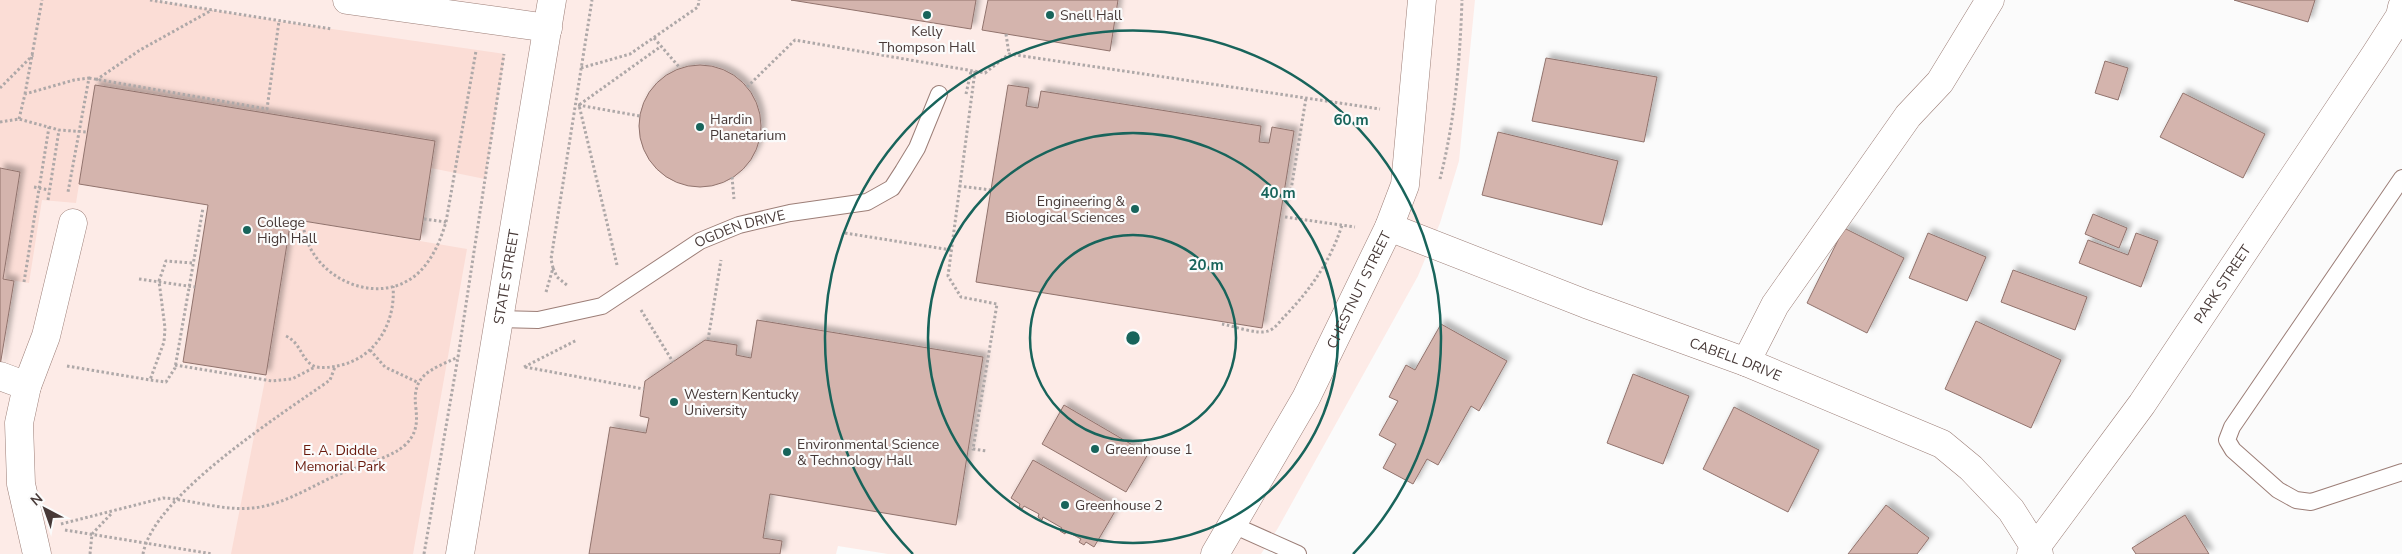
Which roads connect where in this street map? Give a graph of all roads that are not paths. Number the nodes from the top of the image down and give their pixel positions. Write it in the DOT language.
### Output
graph roads {
  1 [pos="347,0"];
  2 [pos="552,0"];
  3 [pos="1422,0"];
  4 [pos="1990,0"];
  5 [pos="2402,7"];
  6 [pos="548,28"];
  7 [pos="939,94"];
  8 [pos="2402,178"];
  9 [pos="73,223"];
  10 [pos="1389,228"];
  11 [pos="499,319"];
  12 [pos="1746,362"];
  13 [pos="0,376"];
  14 [pos="28,386"];
  15 [pos="2402,472"];
  16 [pos="1233,525"];
  17 [pos="2035,552"];
  18 [pos="37,554"];
  19 [pos="460,554"];
  20 [pos="1215,554"];
  21 [pos="1298,554"];
  1 -- 6 [label="street"];
  2 -- 6 [label="street, STATE STREET"];
  3 -- 10 [label="street, CHESTNUT STREET"];
  4 -- 12 [label="street"];
  5 -- 17 [label="street, PARK STREET"];
  6 -- 11 [label="street, STATE STREET"];
  7 -- 11 [label="lane, OGDEN DRIVE"];
  8 -- 15 [label="lane"];
  9 -- 14 [label="street"];
  10 -- 12 [label="street, CABELL DRIVE"];
  10 -- 16 [label="street, CHESTNUT STREET"];
  11 -- 19 [label="street, STATE STREET"];
  12 -- 17 [label="street, CABELL DRIVE"];
  13 -- 14 [label="street"];
  14 -- 18 [label="street"];
  16 -- 20 [label="street, CHESTNUT STREET"];
  16 -- 21 [label="lane"];
}
